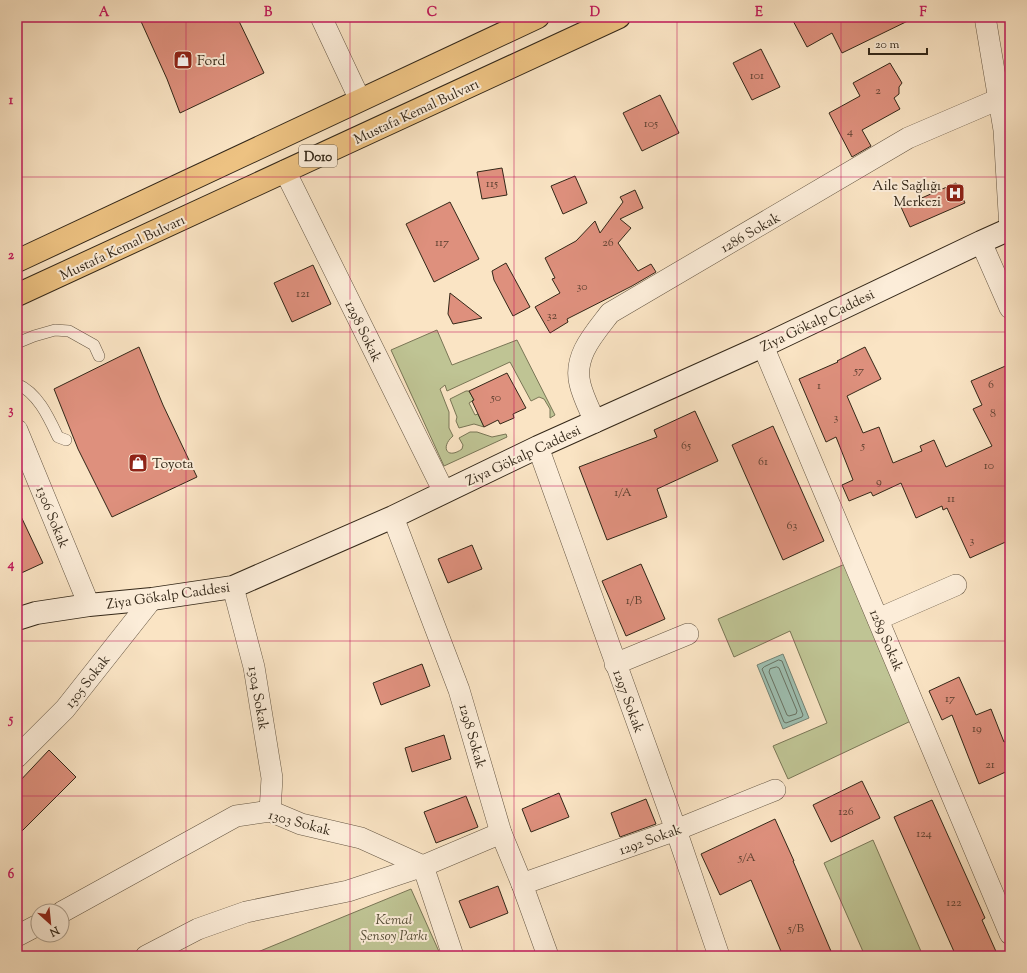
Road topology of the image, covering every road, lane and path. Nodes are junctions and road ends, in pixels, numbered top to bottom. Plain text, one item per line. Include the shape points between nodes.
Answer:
1 (321, 17) edge
2 (619, 17) edge
3 (985, 17) edge
4 (525, 20) edge
5 (999, 99) junction
6 (360, 100) junction
7 (285, 171) junction
8 (1010, 229) edge
9 (980, 242) junction
10 (17, 260) edge
11 (17, 295) edge
12 (1010, 308) edge
13 (17, 343) edge
14 (763, 346) junction
15 (99, 356) dead end
16 (17, 384) edge
17 (595, 422) junction
18 (17, 430) edge
19 (66, 440) dead end
20 (538, 447) junction
21 (444, 492) junction
22 (393, 517) junction
23 (956, 585) dead end
24 (233, 587) junction
25 (152, 599) junction
26 (89, 605) junction
27 (17, 619) edge
28 (878, 619) junction
29 (688, 634) dead end
30 (615, 664) junction
31 (17, 757) edge
32 (775, 790) dead end
33 (270, 811) junction
34 (676, 830) junction
35 (501, 833) junction
36 (423, 866) junction
37 (522, 884) junction
38 (70, 908) edge
39 (1007, 920) edge
40 (30, 929) edge
41 (17, 936) edge
42 (146, 956) edge
43 (453, 956) edge
44 (548, 956) edge
45 (719, 956) edge

1 - 6 street
2 - 7 highway, Mustafa Kemal Bulvarı / D010
3 - 5 street
4 - 6 highway, D010
5 - 8 street via 1004,130
5 - 17 street, 1286 Sokak via 908,138 610,313 587,342 579,365 580,384
6 - 10 highway, D010
7 - 11 highway, Mustafa Kemal Bulvarı / D010
7 - 21 street, 1298 Sokak
8 - 9 street, Ziya Gökalp Caddesi
9 - 12 street
9 - 14 street, Ziya Gökalp Caddesi
13 - 15 lane via 55,330 70,331 94,345
14 - 17 street, Ziya Gökalp Caddesi
14 - 28 street, 1289 Sokak
16 - 19 lane via 31,393 58,437
17 - 20 street, Ziya Gökalp Caddesi
18 - 26 street, 1306 Sokak
20 - 21 street, Ziya Gökalp Caddesi
20 - 30 street, 1297 Sokak
21 - 22 street, Ziya Gökalp Caddesi
22 - 24 street, Ziya Gökalp Caddesi
22 - 35 street, 1298 Sokak via 459,690
23 - 28 street
24 - 25 street, Ziya Gökalp Caddesi
24 - 33 street, 1304 Sokak via 254,667 272,778
25 - 26 street, Ziya Gökalp Caddesi
25 - 31 street, 1305 Sokak via 65,709
26 - 27 street, Ziya Gökalp Caddesi via 36,613
28 - 39 street, 1289 Sokak
29 - 30 street
30 - 34 street, 1297 Sokak
32 - 34 street, 1292 Sokak
33 - 36 street, 1303 Sokak via 301,824 361,838
33 - 38 street, 1303 Sokak via 236,816
34 - 37 street, 1292 Sokak
34 - 45 street, 1297 Sokak
35 - 36 street
35 - 37 street, 1298 Sokak
36 - 42 street via 348,891 246,912 198,929
36 - 43 street
37 - 44 street, 1298 Sokak
40 - 41 street

